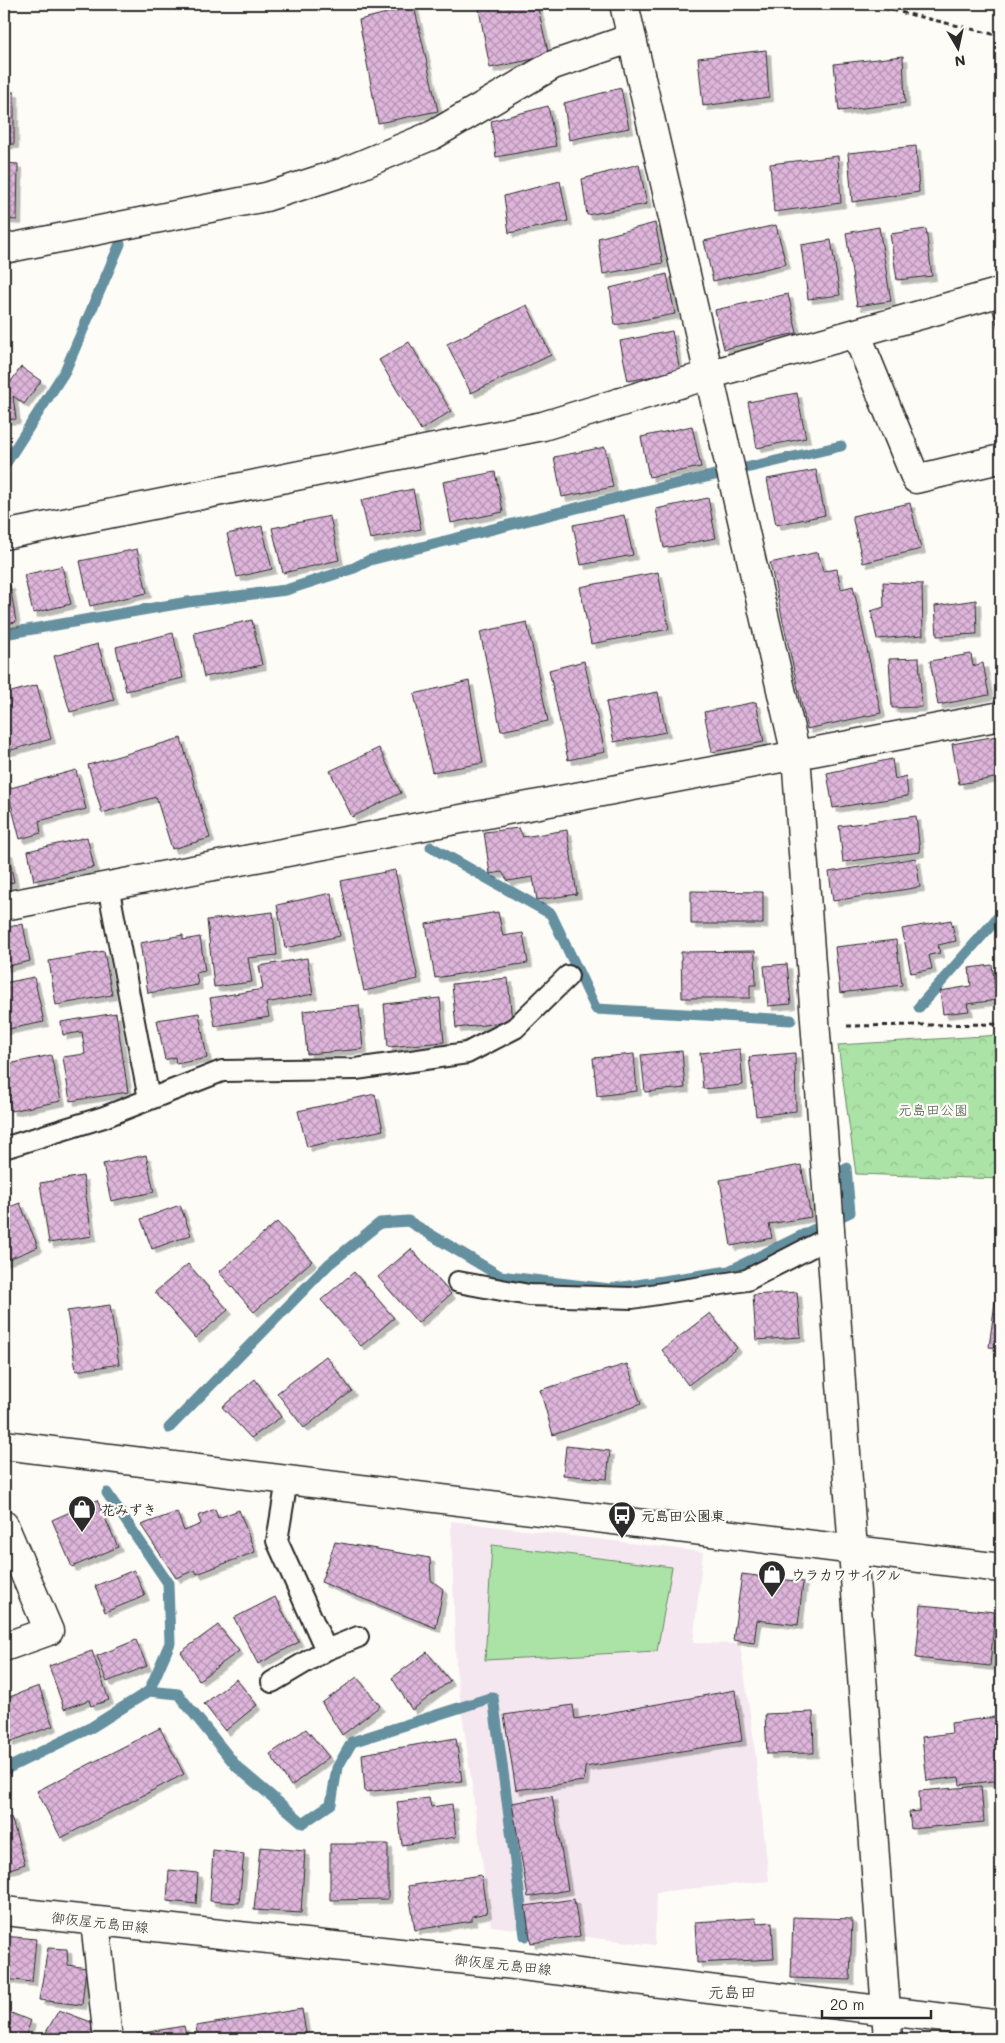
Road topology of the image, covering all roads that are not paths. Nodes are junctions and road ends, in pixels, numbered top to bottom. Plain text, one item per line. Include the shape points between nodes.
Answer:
1 (624, 4) edge
2 (632, 38) junction
3 (4, 249) edge
4 (1001, 292) edge
5 (856, 333) junction
6 (708, 375) junction
7 (1000, 459) dead end
8 (4, 534) edge
9 (1001, 716) edge
10 (796, 755) junction
11 (108, 886) junction
12 (4, 906) edge
13 (568, 976) dead end
14 (149, 1099) junction
15 (4, 1148) edge
16 (832, 1236) junction
17 (458, 1282) dead end
18 (4, 1445) edge
19 (287, 1480) junction
20 (4, 1525) edge
21 (853, 1550) junction
22 (1001, 1568) edge
23 (358, 1637) dead end
24 (4, 1646) edge
25 (326, 1650) junction
26 (272, 1682) dead end
27 (4, 1911) edge
28 (95, 1922) junction
29 (886, 2011) junction
30 (1001, 2025) edge
31 (108, 2039) edge
32 (888, 2039) edge

1 - 2 street
2 - 3 street via 553,65 434,135 344,172 266,197
2 - 6 street
4 - 5 street
5 - 6 street
5 - 7 street via 916,479
6 - 8 street via 543,426
6 - 10 street
9 - 10 street
10 - 11 street
10 - 16 street
11 - 12 street
11 - 14 lane
13 - 14 lane via 514,1028 467,1053 356,1069 222,1071
14 - 15 lane via 104,1117
16 - 17 lane via 747,1280 632,1298 529,1296
16 - 21 street
18 - 19 street
19 - 21 street
19 - 25 lane via 277,1541
20 - 24 street via 49,1631
21 - 22 street
21 - 29 street
23 - 25 lane
25 - 26 lane
27 - 28 street, 御仮屋元島田線
28 - 29 street, 御仮屋元島田線 via 514,1964
28 - 31 street
29 - 30 street, 御仮屋元島田線
29 - 32 street

